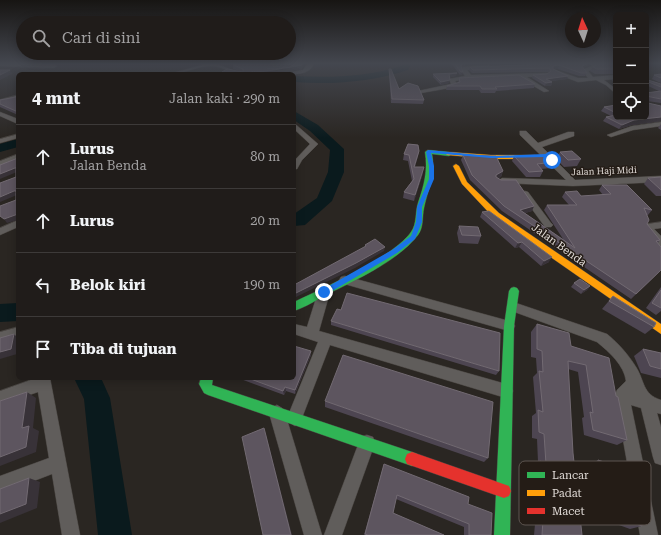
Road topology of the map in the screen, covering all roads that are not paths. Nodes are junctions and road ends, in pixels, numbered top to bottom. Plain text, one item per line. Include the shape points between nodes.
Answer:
1 (438, 88) edge
2 (541, 88) edge
3 (421, 91) edge
4 (546, 91) dead end
5 (16, 98) edge
6 (0, 102) edge
7 (0, 114) edge
8 (16, 121) edge
9 (661, 124) edge
10 (296, 127) edge
11 (523, 133) dead end
12 (571, 134) dead end
13 (611, 135) dead end
14 (16, 137) edge
15 (0, 141) edge
16 (537, 146) junction
17 (546, 156) junction
18 (16, 157) edge
19 (0, 164) edge
20 (296, 164) edge
21 (456, 166) dead end
22 (661, 179) edge
23 (499, 181) edge
24 (516, 181) junction
25 (573, 183) junction
26 (16, 224) edge
27 (548, 225) dead end
28 (661, 225) edge
29 (0, 232) edge
30 (661, 243) edge
31 (345, 280) junction
32 (514, 291) dead end
33 (324, 292) junction
34 (296, 306) edge
35 (513, 307) junction
36 (509, 326) junction
37 (296, 329) edge
38 (661, 330) edge
39 (16, 333) edge
40 (312, 333) junction
41 (0, 338) edge
42 (326, 339) junction
43 (206, 380) edge
44 (43, 381) edge
45 (634, 383) junction
46 (506, 392) junction
47 (622, 395) junction
48 (0, 398) edge
49 (654, 405) edge
50 (277, 414) junction
51 (295, 418) junction
52 (367, 443) junction
53 (661, 457) edge
54 (635, 461) edge
55 (59, 463) junction
56 (0, 485) edge
57 (504, 491) junction
58 (648, 525) edge
59 (71, 535) edge
60 (313, 535) edge
61 (333, 535) edge
62 (502, 535) edge
63 (650, 535) edge

1 - 3 street
2 - 4 street
5 - 6 street
7 - 8 street
9 - 13 street via 632,128
10 - 20 street via 314,144
11 - 16 street
12 - 16 street
14 - 15 street
16 - 17 street
17 - 25 street
17 - 31 street via 491,157 428,152 432,179 420,207 419,222 413,238
18 - 19 street
21 - 38 street, Jalan Benda via 464,183 496,215
22 - 25 street, Jalan Haji Midi
23 - 24 street, Jalan Haji Midi
24 - 25 street, Jalan Haji Midi
24 - 27 street
26 - 29 street
28 - 30 street via 650,226 649,229
31 - 33 street
31 - 36 street
32 - 35 street
33 - 34 street
33 - 40 street
35 - 36 street
35 - 45 street via 602,338 625,362
36 - 46 street
37 - 40 street
39 - 41 street
40 - 42 street
42 - 46 street
42 - 51 street
43 - 50 street via 208,390
44 - 48 street
44 - 55 street
45 - 47 street
45 - 49 street
46 - 57 street
47 - 49 street
47 - 54 street
49 - 53 street
50 - 51 street
50 - 60 street
51 - 52 street
52 - 57 street
52 - 61 street
55 - 56 street
55 - 59 street
57 - 62 street
58 - 63 street

